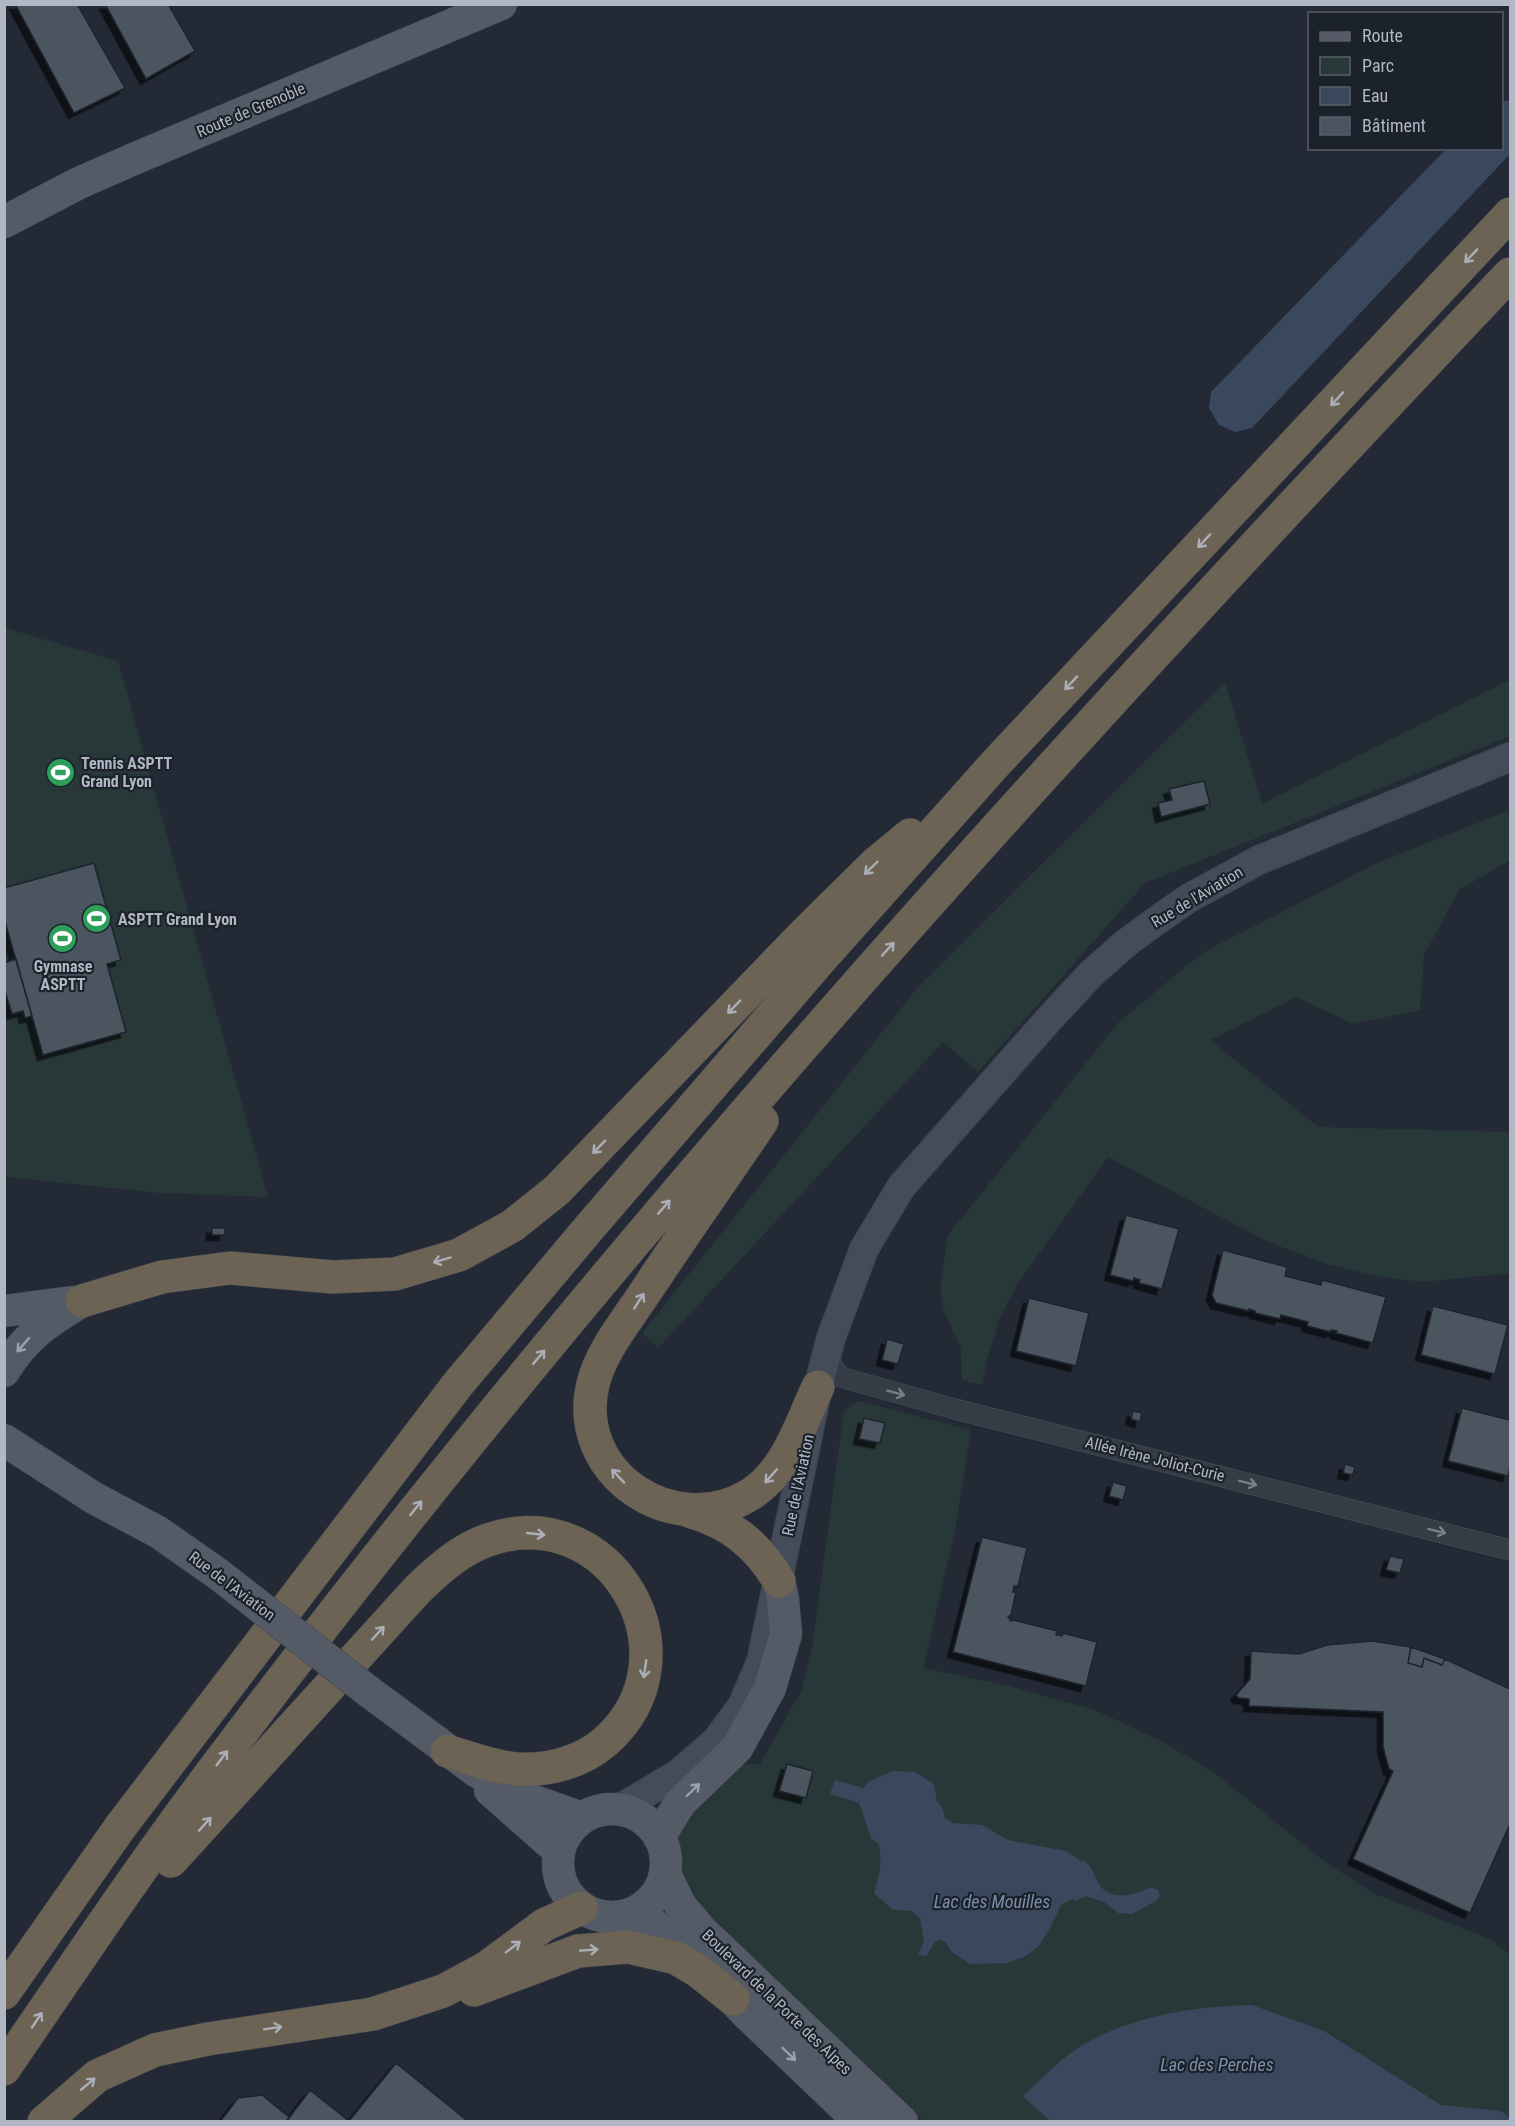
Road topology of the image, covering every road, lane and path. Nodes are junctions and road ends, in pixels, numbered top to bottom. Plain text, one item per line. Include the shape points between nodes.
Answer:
1 (501, 4) edge
2 (1510, 214) edge
3 (4, 222) edge
4 (1510, 274) edge
5 (1510, 757) edge
6 (996, 763) junction
7 (857, 984) junction
8 (951, 1134) junction
9 (82, 1301) junction
10 (4, 1311) edge
11 (4, 1371) edge
12 (829, 1382) junction
13 (4, 1440) edge
14 (689, 1511) junction
15 (1510, 1550) edge
16 (778, 1581) junction
17 (786, 1634) junction
18 (447, 1751) junction
19 (620, 1809) junction
20 (582, 1818) junction
21 (659, 1837) junction
22 (559, 1851) junction
23 (665, 1874) junction
24 (581, 1908) junction
25 (628, 1915) junction
26 (67, 1976) junction
27 (4, 1993) edge
28 (733, 1999) junction
29 (373, 2014) junction
30 (4, 2069) edge
31 (44, 2121) edge
32 (860, 2121) edge
33 (902, 2121) edge

1 - 3 main road, Route de Grenoble via 79,183
2 -> 6 highway
7 -> 4 highway via 1022,799
5 - 8 street, Rue de l'Aviation via 1279,851 1189,898 1126,943 1091,974
6 -> 9 highway via 876,863 557,1190 512,1226 459,1254 395,1274 333,1277 230,1268 162,1277
6 - 27 highway via 821,959 458,1384 122,1826
14 -> 7 highway via 640,1495 609,1466 593,1427 593,1384 604,1355 647,1289
26 -> 7 highway via 219,1762 379,1553 618,1260
8 - 12 street, Rue de l'Aviation via 902,1213 875,1266
8 - 12 street, Rue de l'Aviation via 902,1187 864,1249 831,1338
9 - 10 main road
9 -> 11 main road via 38,1329
12 -> 14 highway via 785,1456 762,1485 727,1505
12 -> 15 street, Allée Irène Joliot-Curie via 955,1409
12 - 16 street, Rue de l'Aviation
12 - 17 street, Rue de l'Aviation
13 - 18 main road, Rue de l'Aviation, bridge via 94,1498 172,1541
14 - 16 highway via 714,1520 748,1541
16 - 17 main road
16 - 19 street, Rue de l'Aviation via 761,1662 742,1706 717,1740 678,1774
21 -> 17 main road, Rue de l'Aviation via 680,1803 737,1748 770,1688
18 - 20 main road, Rue de l'Aviation via 523,1797
18 - 22 main road, Rue de l'Aviation
26 -> 18 highway via 418,1589 447,1562 488,1540 523,1533 576,1543 598,1556 633,1597 646,1637 646,1668 624,1722 600,1746 554,1767 517,1769
19 - 20 main road via 606,1809
19 - 21 main road via 649,1824
20 - 22 main road via 564,1838
21 - 23 main road via 664,1849
22 - 24 main road via 562,1883
23 - 25 main road via 652,1900
23 - 33 main road, Boulevard de la Porte des Alpes via 680,1905 701,1930
24 - 25 main road via 612,1918
29 -> 24 highway via 443,1991 486,1968 544,1924
25 - 28 main road, Boulevard de la Porte des Alpes via 654,1925 684,1948
30 -> 26 highway
29 -> 28 highway via 437,2004 578,1951 628,1947 676,1958
28 -> 32 main road, Boulevard de la Porte des Alpes
31 -> 29 highway via 97,2076 155,2050

